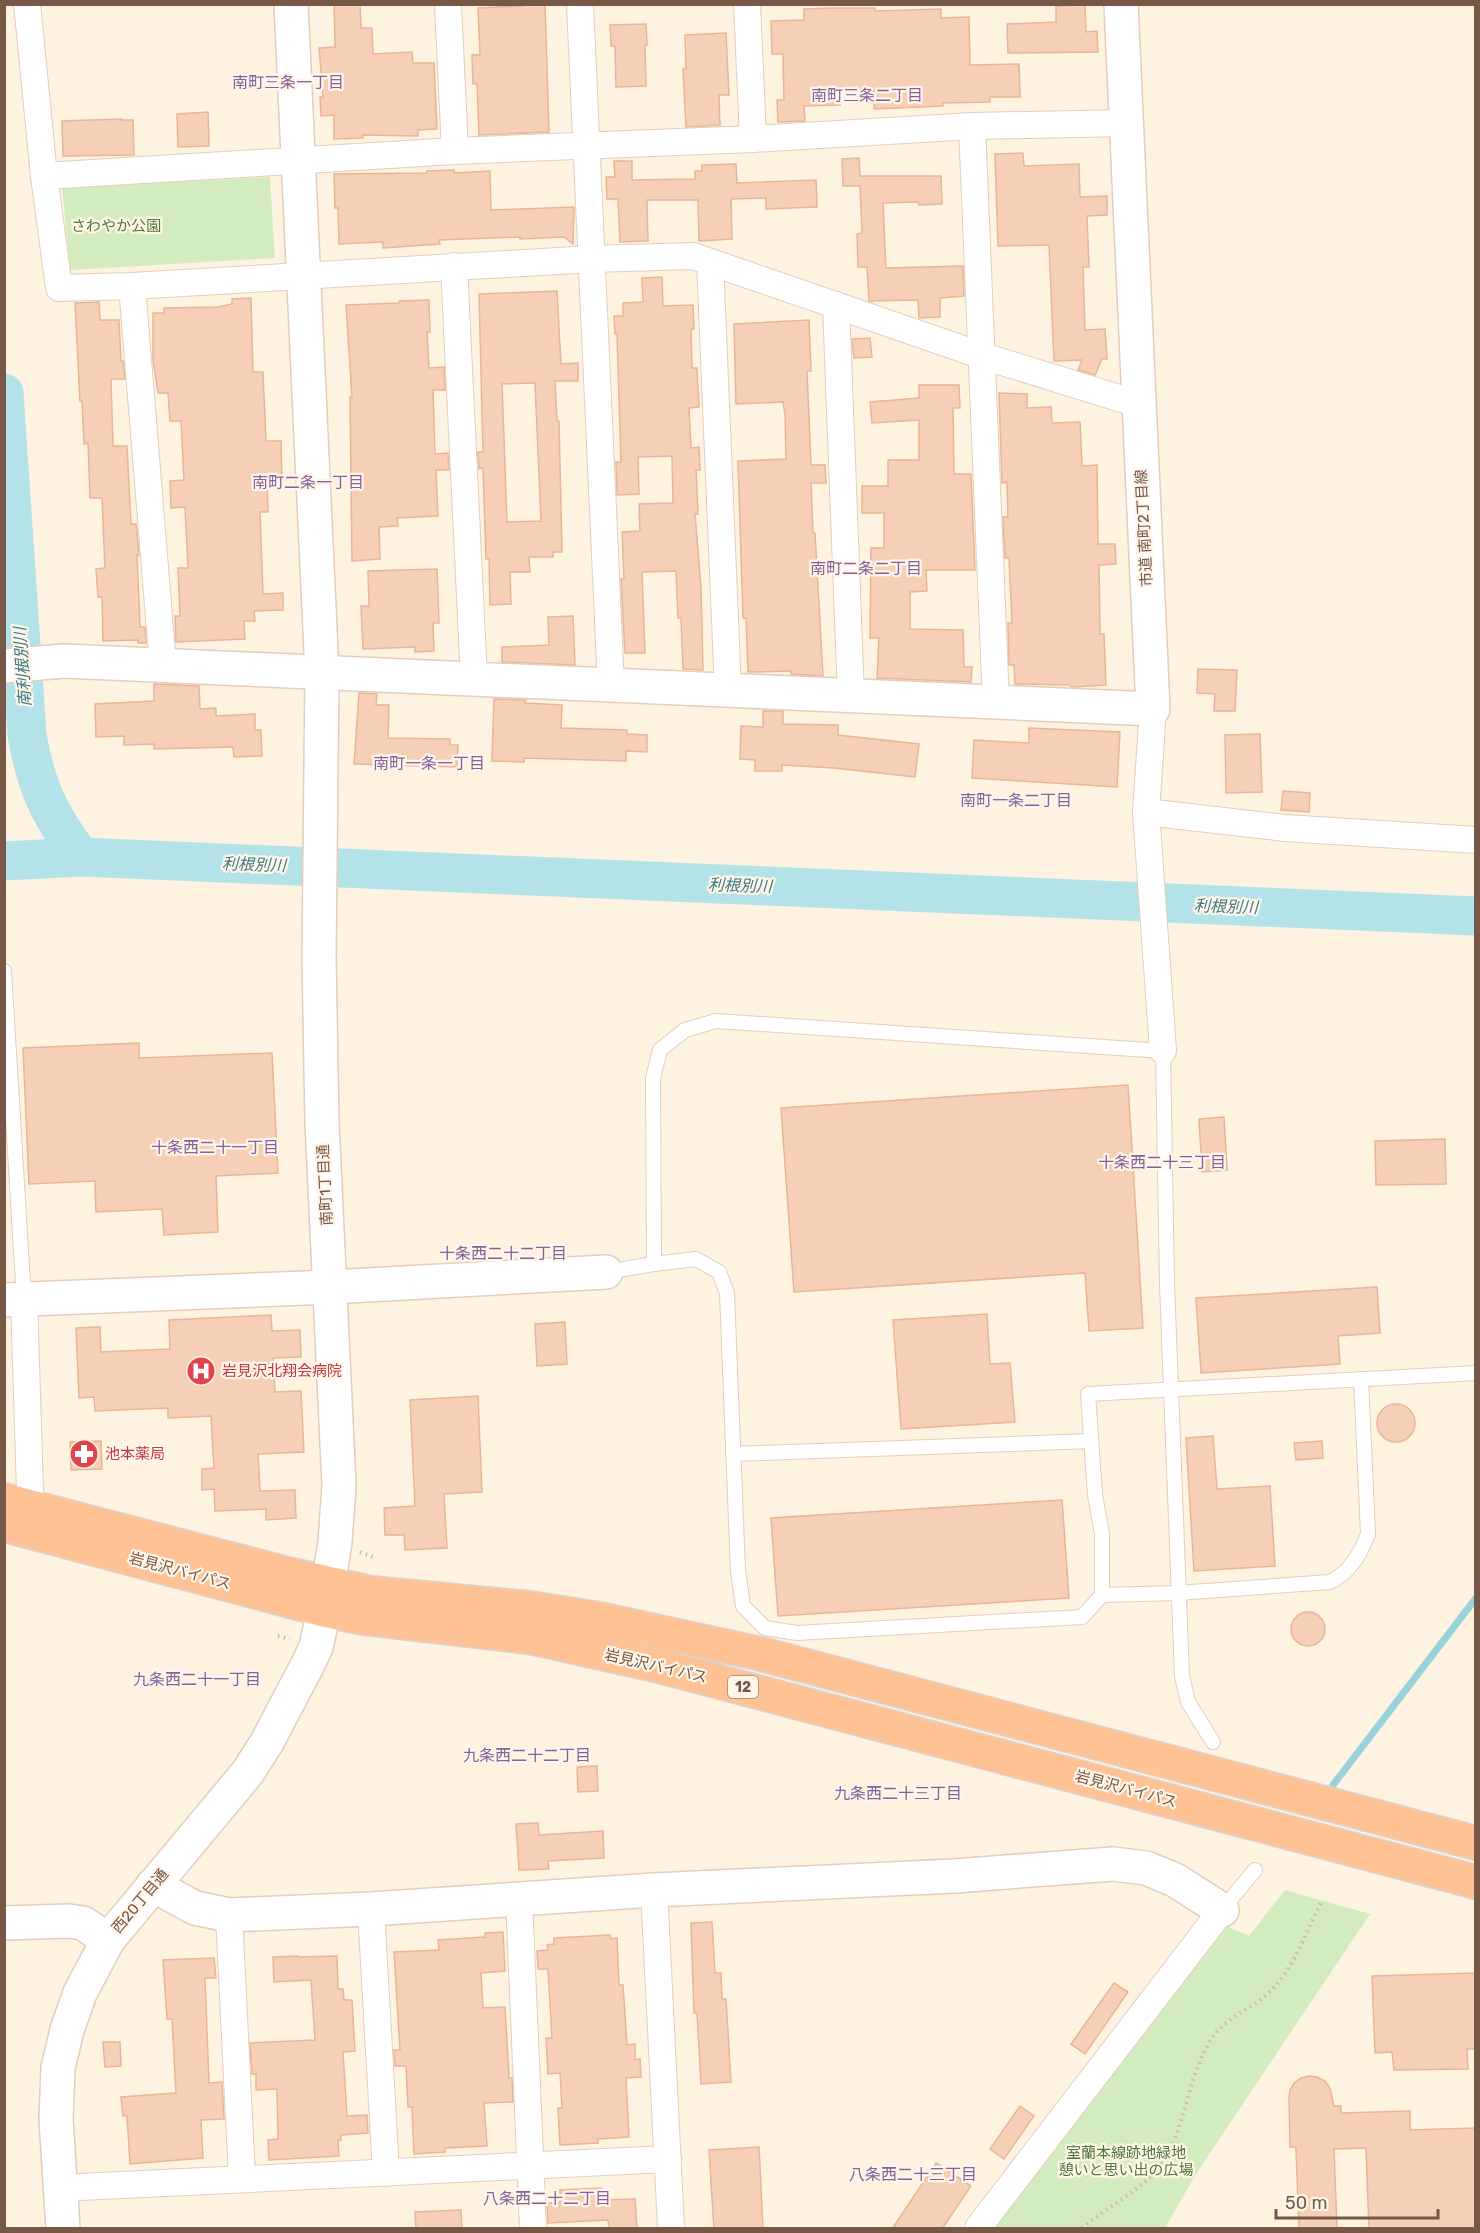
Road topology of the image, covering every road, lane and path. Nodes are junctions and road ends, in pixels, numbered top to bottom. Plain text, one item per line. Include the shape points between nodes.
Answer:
1 (27, 4) edge
2 (291, 4) edge
3 (448, 4) edge
4 (580, 4) edge
5 (747, 4) edge
6 (1121, 4) edge
7 (1126, 123) junction
8 (972, 126) junction
9 (753, 139) junction
10 (586, 145) junction
11 (455, 151) junction
12 (298, 159) junction
13 (44, 176) junction
14 (592, 259) junction
15 (710, 262) junction
16 (454, 266) junction
17 (304, 274) junction
18 (132, 286) junction
19 (836, 305) junction
20 (983, 356) junction
21 (1138, 404) junction
22 (4, 666) edge
23 (164, 666) junction
24 (322, 673) junction
25 (474, 679) junction
26 (611, 686) junction
27 (728, 691) junction
28 (851, 697) junction
29 (996, 703) junction
30 (1153, 709) junction
31 (1146, 819) junction
32 (1476, 840) edge
33 (4, 971) edge
34 (1163, 1051) junction
35 (654, 1264) junction
36 (606, 1272) joint
37 (330, 1287) junction
38 (14, 1300) edge
39 (1476, 1373) edge
40 (1361, 1379) junction
41 (1170, 1388) junction
42 (1091, 1441) junction
43 (733, 1454) junction
44 (18, 1516) edge
45 (1179, 1593) junction
46 (1102, 1595) junction
47 (326, 1596) junction
48 (1213, 1742) dead end
49 (1476, 1843) edge
50 (1255, 1870) dead end
51 (1476, 1882) edge
52 (153, 1885) junction
53 (654, 1890) junction
54 (519, 1898) junction
55 (1321, 1903) dead end
56 (371, 1909) junction
57 (1222, 1910) junction
58 (229, 1915) junction
59 (4, 1923) edge
60 (108, 1940) junction
61 (668, 2159) junction
62 (530, 2165) junction
63 (386, 2173) junction
64 (242, 2179) junction
65 (59, 2188) junction
66 (63, 2229) edge
67 (533, 2229) edge
68 (671, 2229) edge
69 (978, 2229) edge
70 (1082, 2229) edge

1 - 13 street
2 - 12 street, 南町1丁目通
3 - 11 street
4 - 10 street
5 - 9 street
6 - 7 street, 市道 南町2丁目線
7 - 8 street
7 - 21 street, 市道 南町2丁目線
8 - 9 street
8 - 20 street
9 - 10 street
10 - 11 street
10 - 14 street
11 - 12 street
12 - 13 street
12 - 17 street, 南町1丁目通
13 - 18 street via 59,288
14 - 15 street via 693,256
14 - 16 street
14 - 26 street
15 - 19 street
15 - 27 street
16 - 17 street
16 - 25 street
17 - 18 street
17 - 24 street, 南町1丁目通
18 - 23 street
19 - 20 street
19 - 28 street
20 - 21 street
20 - 29 street
21 - 30 street, 市道 南町2丁目線
22 - 23 street via 64,661
23 - 24 street
24 - 25 street
24 - 37 street, 南町1丁目通 via 321,1122
25 - 26 street
26 - 27 street
27 - 28 street
28 - 29 street
29 - 30 street
30 - 31 street, 市道 南町2丁目線
31 - 32 street
31 - 34 street, 市道 南町2丁目線
33 - 38 lane
34 - 35 lane via 716,1022 685,1030 660,1050 653,1078
34 - 41 lane
35 - 36 lane
35 - 43 lane via 696,1259 719,1272 728,1293
36 - 37 street
37 - 38 street
37 - 47 street, 南町1丁目通 via 339,1486
38 - 44 street
39 - 40 lane
40 - 41 lane
40 - 45 lane via 1368,1534 1363,1548 1342,1576 1330,1582
41 - 42 lane via 1088,1394
41 - 45 lane
42 - 43 lane
42 - 46 lane via 1102,1534
43 - 46 lane via 743,1606 765,1628 797,1633 1082,1617
44 - 47 highway, 岩見沢バイパス / 12
45 - 46 lane
45 - 48 lane via 1182,1676 1188,1702
47 - 49 highway, 岩見沢バイパス / 12 via 372,1593 530,1608 678,1634
47 - 51 highway, 岩見沢バイパス / 12 via 364,1618 529,1637 663,1667
47 - 52 street, 西20丁目通 via 316,1647 267,1742 232,1793
50 - 57 lane
52 - 58 street via 195,1908
52 - 60 street, 西20丁目通
53 - 54 street
53 - 57 street via 1113,1864 1146,1868 1175,1880
53 - 61 street
54 - 56 street
54 - 62 street
55 - 70 path via 1289,1970 1265,1996 1228,2020 1212,2038 1169,2151 1153,2173 1134,2192
56 - 58 street
56 - 63 street
57 - 69 street
58 - 64 street
59 - 60 street via 83,1923
60 - 65 street, 西20丁目通 via 80,1993 58,2068
61 - 62 street
61 - 68 street
62 - 63 street
62 - 67 street
63 - 64 street
64 - 65 street
65 - 66 street, 西20丁目通

